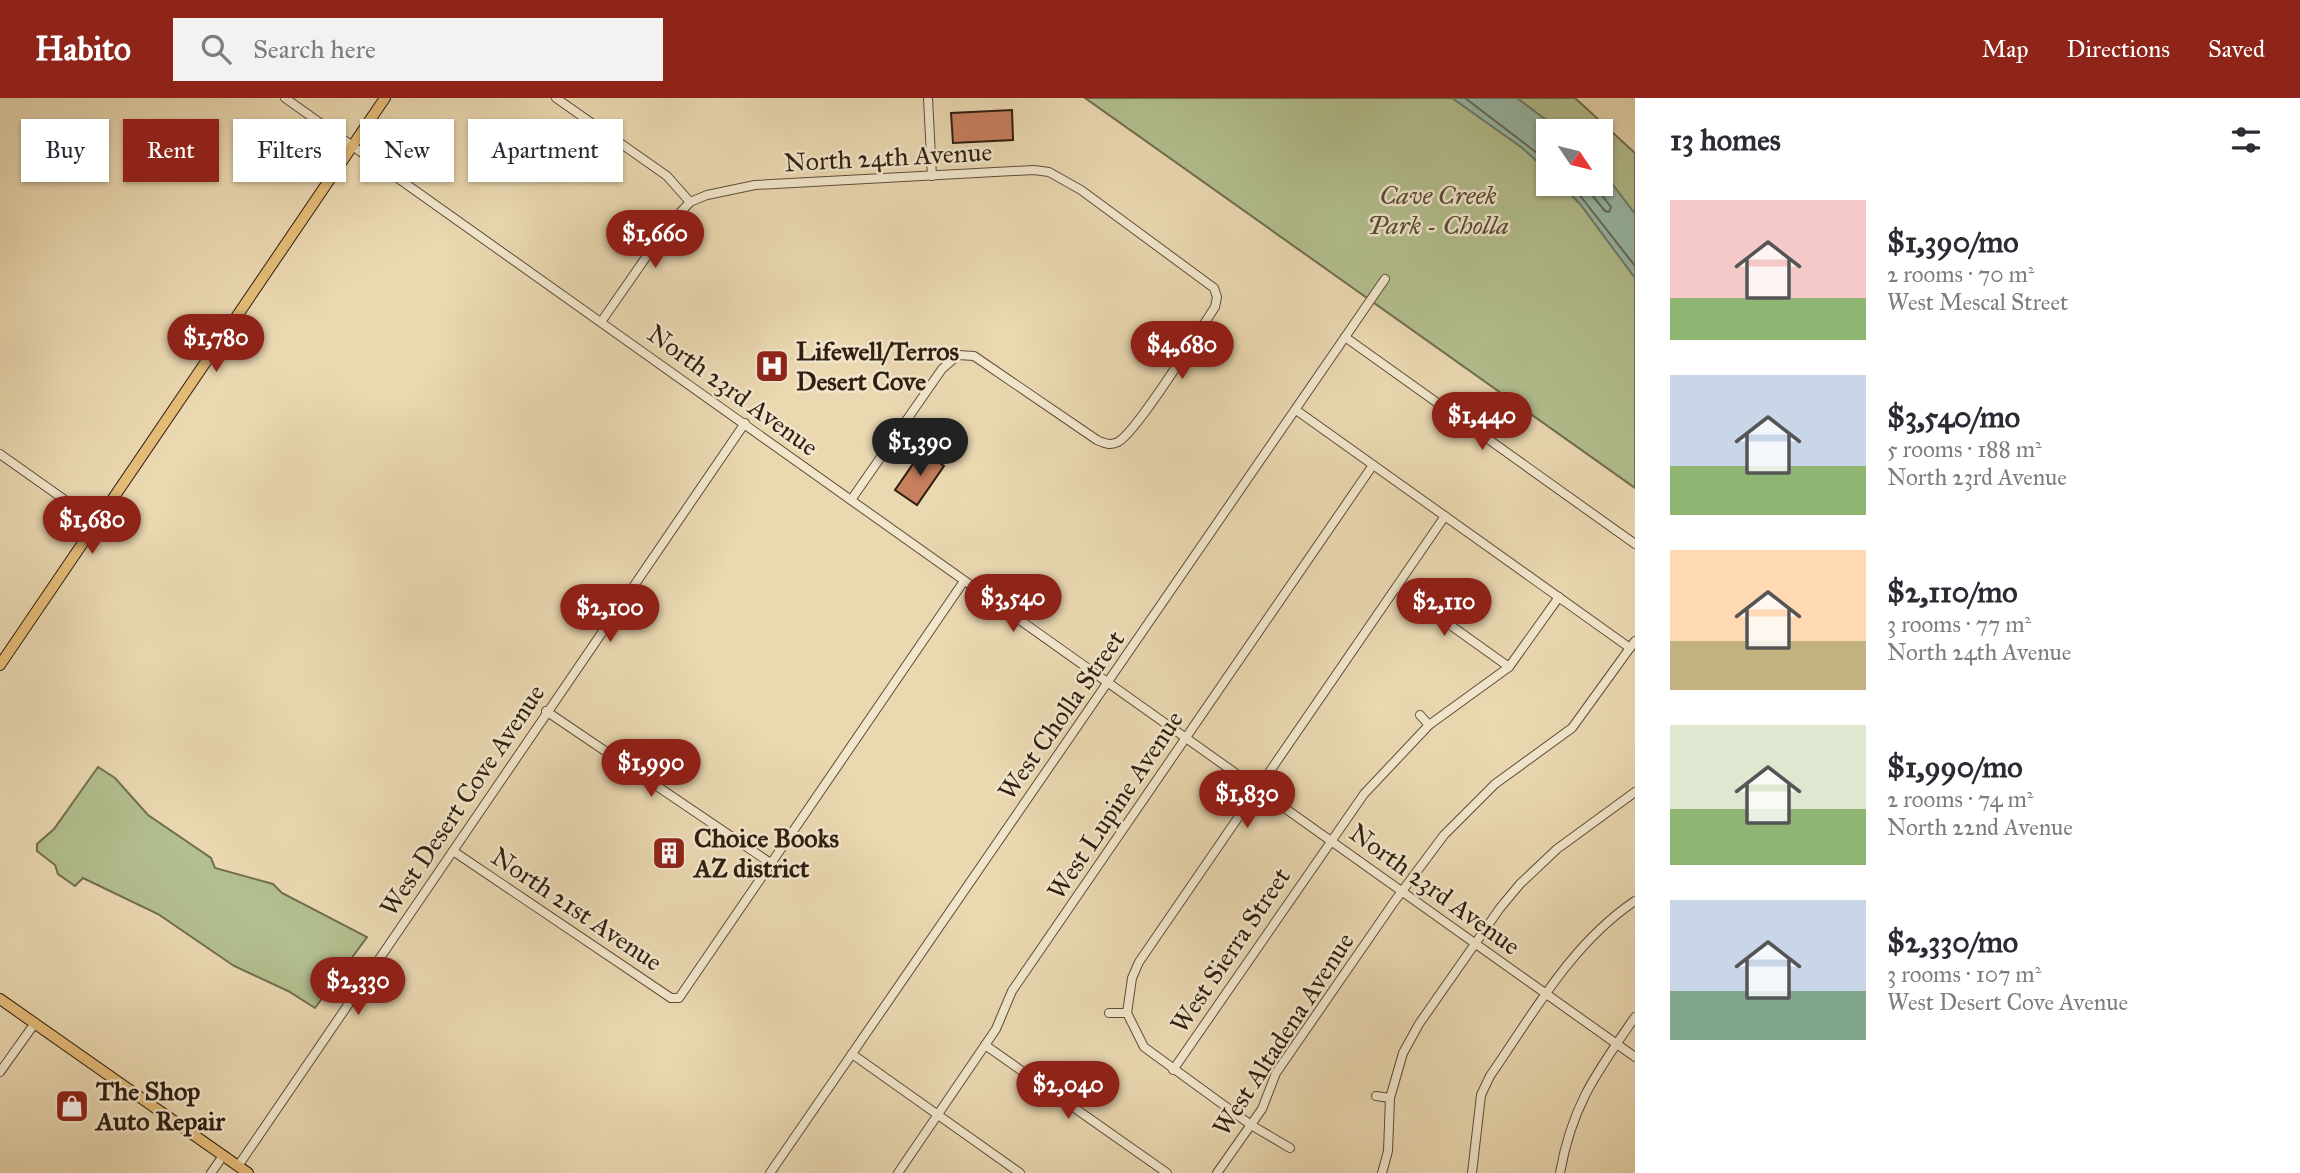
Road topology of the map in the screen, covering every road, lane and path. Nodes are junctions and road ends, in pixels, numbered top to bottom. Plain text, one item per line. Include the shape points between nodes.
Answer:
1 (285, 98) edge
2 (385, 98) edge
3 (556, 98) edge
4 (928, 98) edge
5 (352, 145) junction
6 (932, 176) junction
7 (690, 202) junction
8 (1385, 279) dead end
9 (601, 322) junction
10 (1345, 337) junction
11 (1296, 410) junction
12 (745, 423) junction
13 (0, 454) edge
14 (1373, 465) junction
15 (851, 500) junction
16 (1445, 516) junction
17 (96, 522) junction
18 (1635, 544) edge
19 (964, 581) junction
20 (1397, 587) junction
21 (1559, 597) junction
22 (1633, 645) edge
23 (0, 665) edge
24 (1509, 667) junction
25 (1109, 683) junction
26 (546, 711) junction
27 (1420, 715) dead end
28 (1429, 725) junction
29 (1186, 738) junction
30 (1257, 789) junction
31 (1635, 792) edge
32 (1331, 840) junction
33 (453, 851) junction
34 (772, 864) junction
35 (1402, 891) junction
36 (1635, 901) edge
37 (1475, 944) junction
38 (1546, 994) junction
39 (0, 999) edge
40 (1109, 1013) dead end
41 (1127, 1013) junction
42 (1635, 1017) edge
43 (35, 1023) junction
44 (1617, 1044) junction
45 (985, 1045) junction
46 (852, 1054) junction
47 (1635, 1057) edge
48 (1173, 1070) junction
49 (0, 1072) edge
50 (1376, 1096) dead end
51 (1390, 1098) junction
52 (937, 1114) junction
53 (1251, 1125) junction
54 (1290, 1149) dead end
55 (223, 1156) junction
56 (238, 1166) junction
57 (1007, 1169) edge
58 (211, 1173) edge
59 (248, 1173) edge
60 (770, 1173) edge
61 (898, 1173) edge
62 (1020, 1173) edge
63 (1167, 1173) edge
64 (1217, 1173) edge
65 (1382, 1173) edge
66 (1472, 1173) edge
67 (1560, 1173) edge

1 - 5 street, North 23rd Avenue
2 - 5 main road
3 - 7 street via 667,176
4 - 6 street
5 - 9 street, North 23rd Avenue
5 - 17 main road
6 - 7 street, North 24th Avenue via 755,186 728,189
6 - 15 street, North 24th Avenue via 1049,172 1207,280 1217,297 1215,307 1136,424 1116,443 1097,440 974,356 958,355 942,369
7 - 9 street via 667,226
8 - 10 street, West Cholla Street
9 - 12 street, North 23rd Avenue
10 - 11 street, West Cholla Street
10 - 18 street
11 - 14 street
11 - 25 street, West Cholla Street
12 - 15 street, North 23rd Avenue
12 - 26 street, West Desert Cove Avenue
13 - 17 street
14 - 16 street
14 - 29 street, West Lupine Avenue
15 - 19 street, North 23rd Avenue
16 - 20 street
16 - 21 street
17 - 23 main road
19 - 25 street, North 23rd Avenue
19 - 34 street
20 - 24 street
20 - 30 street
21 - 22 street
21 - 24 street, West Sierra Street
22 - 35 street, West Altadena Avenue via 1584,716 1462,815
24 - 28 street, West Sierra Street
25 - 29 street, North 23rd Avenue
25 - 46 street, West Cholla Street
26 - 33 street, West Desert Cove Avenue
26 - 34 street
27 - 28 street
28 - 32 street, West Sierra Street via 1382,773
29 - 30 street, North 23rd Avenue
29 - 45 street, West Lupine Avenue via 1012,991
30 - 32 street, North 23rd Avenue
30 - 41 street via 1139,962
31 - 37 street via 1539,865
32 - 35 street, North 23rd Avenue
32 - 48 street, West Sierra Street
33 - 34 street, North 21st Avenue via 671,998 679,998
33 - 56 street, West Desert Cove Avenue
35 - 37 street, North 23rd Avenue
35 - 53 street, West Altadena Avenue via 1276,1073
36 - 38 street via 1586,942
37 - 38 street, North 23rd Avenue
37 - 51 street via 1409,1041
38 - 44 street, North 23rd Avenue
38 - 66 street via 1484,1086
39 - 43 main road
40 - 41 street
41 - 48 street via 1144,1047
42 - 44 street
43 - 49 street
43 - 55 main road
44 - 47 street, North 23rd Avenue
44 - 67 street via 1576,1111
45 - 52 street, West Lupine Avenue
45 - 63 street
46 - 52 street
46 - 60 street, West Cholla Street
48 - 53 street
50 - 51 street
51 - 65 street via 1388,1151
52 - 57 street
52 - 61 street, West Lupine Avenue
53 - 54 street
53 - 64 street, West Altadena Avenue
55 - 56 main road
55 - 58 street
56 - 59 main road
57 - 62 street

